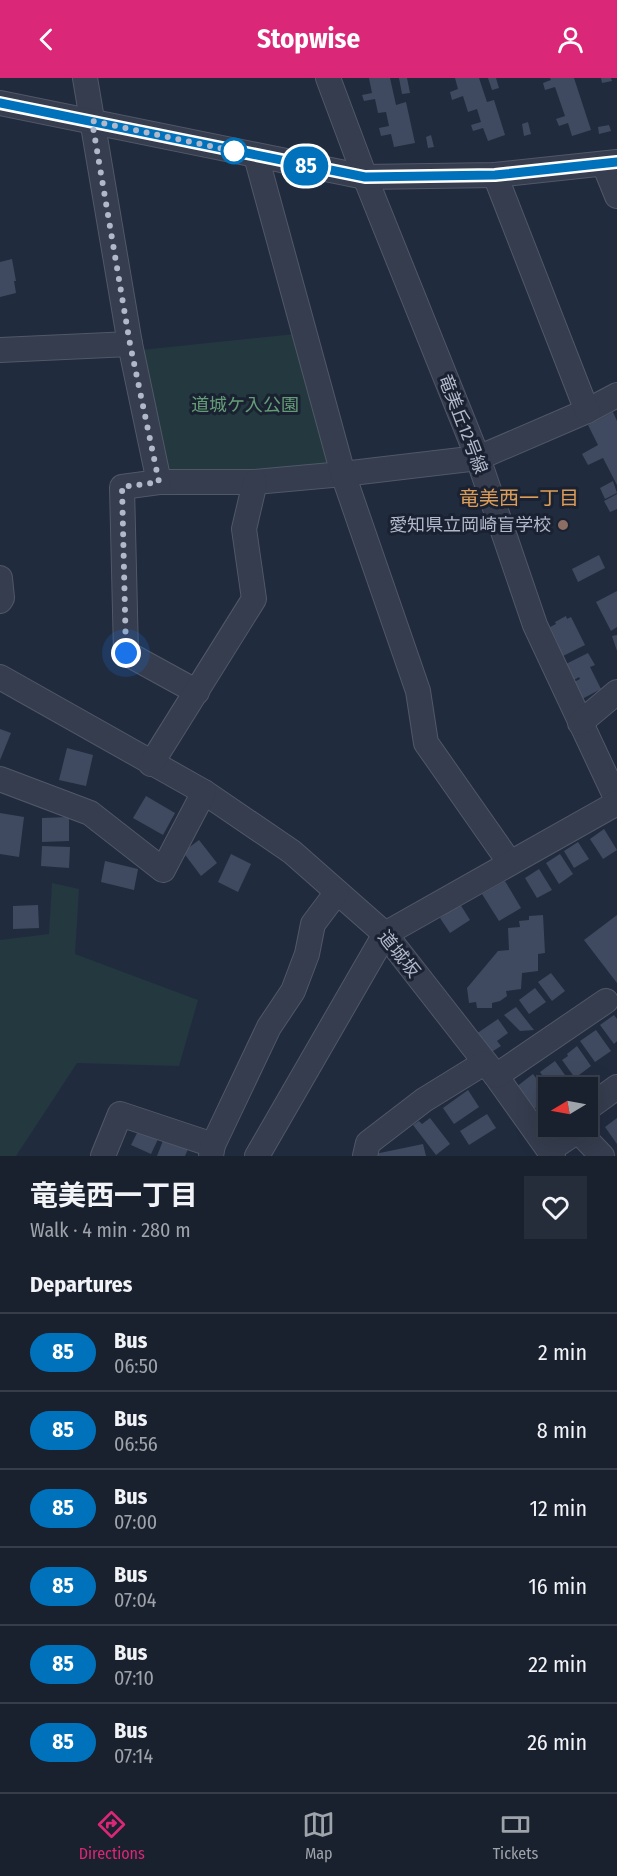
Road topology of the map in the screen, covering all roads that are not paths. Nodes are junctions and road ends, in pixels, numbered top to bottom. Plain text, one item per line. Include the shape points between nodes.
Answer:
1 (85, 78) edge
2 (328, 78) edge
3 (0, 103) edge
4 (92, 121) junction
5 (256, 156) junction
6 (611, 163) edge
7 (495, 175) junction
8 (365, 177) junction
9 (617, 196) edge
10 (130, 344) junction
11 (0, 350) edge
12 (617, 395) edge
13 (587, 411) junction
14 (478, 458) junction
15 (343, 474) junction
16 (159, 482) junction
17 (255, 482) junction
18 (0, 578) edge
19 (0, 601) edge
20 (0, 677) edge
21 (197, 692) junction
22 (617, 692) edge
23 (580, 723) junction
24 (151, 764) junction
25 (0, 779) edge
26 (204, 792) junction
27 (617, 801) edge
28 (510, 863) junction
29 (337, 892) junction
30 (385, 934) junction
31 (606, 1001) dead end
32 (490, 1069) junction
33 (617, 1087) edge
34 (598, 1101) edge
35 (566, 1143) edge
36 (212, 1151) edge
37 (103, 1156) edge
38 (257, 1156) edge
39 (365, 1156) edge
40 (602, 1156) edge

1 - 4 street
2 - 8 street, 竜美丘12号線
3 - 4 street
4 - 5 street
4 - 10 street
5 - 8 street
5 - 15 street
6 - 7 street
6 - 9 street
7 - 8 street
7 - 13 street
8 - 14 street, 竜美丘12号線
10 - 11 street
10 - 16 street
12 - 13 street
13 - 14 street
14 - 15 street
14 - 23 street, 竜美丘12号線 via 535,625
15 - 17 street
15 - 28 street via 418,691 426,743
16 - 17 street
16 - 21 street via 122,487 126,653
17 - 21 street via 244,529 254,599
18 - 19 street
20 - 24 street
21 - 24 street
22 - 23 street
23 - 27 street, 竜美丘12号線
24 - 26 street, 道城坂
25 - 26 street via 90,813 163,870
26 - 29 street, 道城坂 via 292,852
27 - 28 street
28 - 30 street
29 - 30 street, 道城坂
29 - 36 street via 313,924 293,991 269,1027
30 - 32 street, 道城坂
30 - 38 street
31 - 32 street
32 - 35 street, 道城坂
32 - 39 street via 424,1100 369,1143
33 - 34 street
35 - 40 street, 道城坂
36 - 37 street via 120,1114

